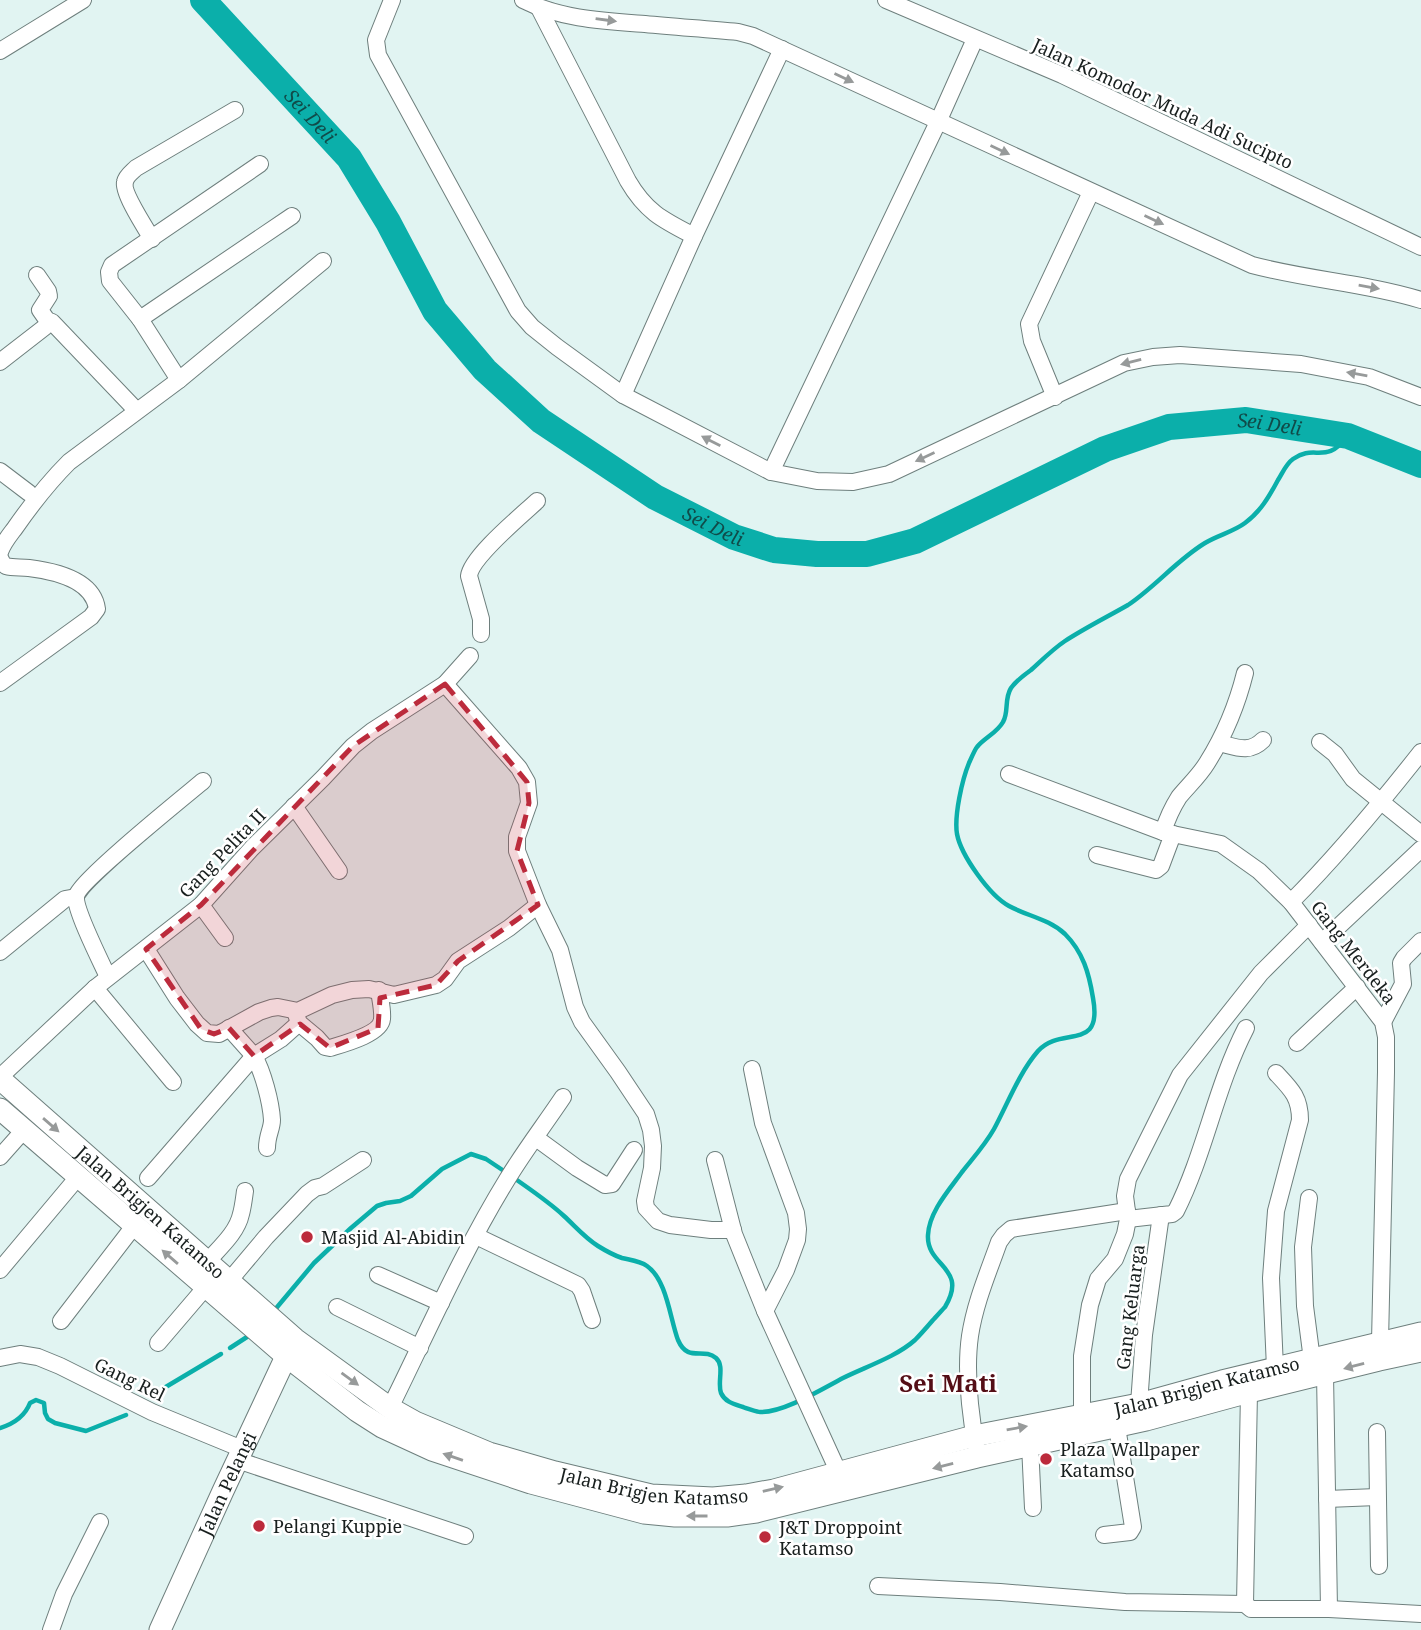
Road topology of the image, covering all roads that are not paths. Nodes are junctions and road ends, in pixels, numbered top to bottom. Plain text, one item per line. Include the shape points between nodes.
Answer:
1 (83, 0) edge
2 (392, 0) edge
3 (523, 0) edge
4 (886, 0) edge
5 (539, 8) junction
6 (975, 39) junction
7 (782, 49) junction
8 (0, 51) edge
9 (235, 110) dead end
10 (938, 122) junction
11 (260, 164) dead end
12 (1091, 192) junction
13 (292, 216) dead end
14 (694, 236) junction
15 (152, 239) junction
16 (1421, 247) edge
17 (323, 261) dead end
18 (37, 275) dead end
19 (1421, 300) edge
20 (140, 319) junction
21 (44, 327) dead end
22 (0, 362) edge
23 (179, 380) junction
24 (623, 396) junction
25 (1055, 397) junction
26 (1421, 397) edge
27 (136, 411) junction
28 (771, 472) junction
29 (2, 475) edge
30 (32, 497) junction
31 (537, 501) dead end
32 (0, 552) edge
33 (0, 558) edge
34 (481, 634) dead end
35 (470, 656) dead end
36 (1245, 673) dead end
37 (0, 683) edge
38 (445, 684) junction
39 (1263, 740) dead end
40 (1320, 742) dead end
41 (1219, 743) junction
42 (1421, 752) edge
43 (1009, 774) dead end
44 (203, 781) dead end
45 (1381, 803) junction
46 (294, 806) junction
47 (1168, 833) junction
48 (1421, 834) edge
49 (1421, 849) edge
50 (1097, 855) dead end
51 (339, 871) dead end
52 (76, 897) junction
53 (1291, 902) junction
54 (201, 905) junction
55 (538, 905) junction
56 (1309, 925) junction
57 (225, 937) dead end
58 (1421, 941) edge
59 (1322, 942) junction
60 (146, 949) junction
61 (0, 952) edge
62 (102, 983) junction
63 (1357, 987) junction
64 (379, 990) junction
65 (297, 1017) junction
66 (1383, 1022) junction
67 (229, 1028) junction
68 (1247, 1028) dead end
69 (1297, 1043) dead end
70 (254, 1055) junction
71 (752, 1069) dead end
72 (1276, 1073) dead end
73 (0, 1078) edge
74 (173, 1082) dead end
75 (563, 1097) dead end
76 (0, 1109) edge
77 (24, 1130) junction
78 (536, 1138) junction
79 (267, 1148) dead end
80 (634, 1150) dead end
81 (0, 1157) edge
82 (363, 1160) dead end
83 (715, 1160) dead end
84 (78, 1177) junction
85 (148, 1178) dead end
86 (245, 1191) dead end
87 (1309, 1198) dead end
88 (1127, 1215) junction
89 (1161, 1215) junction
90 (134, 1226) junction
91 (733, 1230) junction
92 (475, 1236) junction
93 (207, 1262) junction
94 (0, 1270) edge
95 (378, 1275) dead end
96 (229, 1281) junction
97 (205, 1287) junction
98 (440, 1303) junction
99 (337, 1307) dead end
100 (247, 1310) junction
101 (765, 1311) junction
102 (592, 1320) dead end
103 (61, 1321) dead end
104 (1421, 1333) edge
105 (282, 1340) junction
106 (1380, 1342) junction
107 (158, 1343) dead end
108 (419, 1348) junction
109 (1421, 1351) edge
110 (0, 1358) edge
111 (1318, 1367) junction
112 (1275, 1368) junction
113 (1249, 1392) junction
114 (1139, 1404) junction
115 (390, 1408) junction
116 (1082, 1416) junction
117 (1117, 1427) junction
118 (1377, 1432) dead end
119 (1030, 1444) junction
120 (976, 1446) junction
121 (240, 1455) junction
122 (838, 1471) junction
123 (1377, 1497) junction
124 (1327, 1499) junction
125 (1032, 1508) dead end
126 (100, 1522) dead end
127 (1104, 1535) dead end
128 (465, 1536) dead end
129 (1378, 1566) dead end
130 (878, 1586) dead end
131 (1245, 1604) junction
132 (1329, 1609) junction
133 (1421, 1614) edge
134 (51, 1630) edge
135 (160, 1630) edge

1 - 8 street
2 - 24 street via 376,40 378,55 518,311 556,347
3 - 5 street
4 - 6 street, Jalan Komodor Muda Adi Sucipto
5 -> 7 street via 614,22 738,32
5 - 14 street via 638,198
6 - 10 street
6 - 16 street, Jalan Komodor Muda Adi Sucipto via 1062,75
7 -> 10 street
7 - 14 street
9 - 15 street via 126,178 125,187
10 -> 12 street
10 - 28 street
11 - 15 street
12 -> 19 street via 1252,265
12 - 25 street via 1029,324
13 - 20 street
14 - 24 street
15 - 20 street via 112,265 109,272 110,281
17 - 23 street
18 - 27 street via 48,291 40,310 47,320
20 - 23 street
21 - 22 street
23 - 27 street
28 -> 24 street
26 -> 25 street via 1369,377 1301,364 1180,355 1124,363
25 -> 28 street via 889,474 853,482
27 - 30 street via 78,454
29 - 30 street
30 - 32 street
31 - 34 street via 472,565 469,574
33 - 37 street via 10,568 45,570 77,582 89,591 97,609
35 - 38 street, Gang Pelita II
36 - 41 street
38 - 46 street, Gang Pelita II via 353,746
38 - 55 street via 527,782 529,803 517,851
39 - 41 street via 1251,749
40 - 45 street
41 - 47 street via 1168,817
42 - 45 street
43 - 47 street, Gang Merdeka
44 - 52 street via 93,876
45 - 48 street
45 - 53 street
46 - 51 street
46 - 54 street, Gang Pelita II
47 - 50 street via 1161,866 1156,870
47 - 53 street, Gang Merdeka via 1221,844
49 - 59 street
52 - 61 street via 65,899
52 - 62 street
53 - 56 street, Gang Merdeka
54 - 57 street
54 - 60 street, Gang Pelita II
55 - 64 street via 458,961 436,985 394,995
55 - 91 street via 560,950 579,1015 646,1114 653,1146 646,1208 658,1221 670,1225
56 - 59 street, Gang Merdeka
56 - 88 street via 1261,972 1180,1075 1128,1179
58 - 66 street via 1401,963 1402,988
59 - 63 street, Gang Merdeka
60 - 62 street, Gang Pelita II
60 - 67 street via 201,1029 219,1034
62 - 73 street, Gang Pelita II
62 - 74 street
63 - 66 street, Gang Merdeka
63 - 69 street
64 - 65 street via 332,995
64 - 65 street via 382,1019 378,1028 328,1048
65 - 67 street via 271,1008
65 - 70 street via 281,1040
66 - 106 street, Gang Merdeka
67 - 70 street
68 - 89 street via 1224,1078 1182,1200 1172,1214
70 - 79 street via 263,1073 272,1122
70 - 85 street
71 - 101 street via 763,1124 798,1228 786,1270
72 - 112 street via 1292,1090 1300,1120 1276,1211 1271,1278
73 -> 93 main road, Jalan Brigjen Katamso
75 - 78 street
76 - 77 main road, Jalan Brigjen Katamso
77 - 81 street
77 - 84 main road, Jalan Brigjen Katamso
78 - 80 street via 605,1185 612,1184
78 - 92 street
82 - 96 street via 307,1194
83 - 91 street
84 - 90 main road, Jalan Brigjen Katamso
84 - 94 street
86 - 93 street via 238,1223
87 - 111 street via 1303,1247 1305,1306
88 - 89 street
88 - 116 street via 1115,1259 1098,1279 1090,1306 1082,1356
88 - 120 street via 1011,1229 999,1242 979,1294 970,1337 968,1390
89 - 114 street, Gang Keluarga
97 -> 90 main road, Jalan Brigjen Katamso
90 - 103 street
91 - 101 street
92 - 98 street
92 - 102 street via 578,1285
93 - 96 main road, Jalan Brigjen Katamso
95 - 98 street
96 - 100 main road, Jalan Brigjen Katamso
97 - 100 main road, Jalan Brigjen Katamso
97 - 107 street
98 - 108 street
99 - 108 street
100 - 105 main road, Jalan Brigjen Katamso
101 - 122 street
104 - 106 main road, Jalan Brigjen Katamso
105 -> 115 main road, Jalan Brigjen Katamso
120 -> 105 main road, Jalan Brigjen Katamso via 756,1512 714,1516 644,1513 531,1483 409,1440 358,1411
105 - 121 main road, Jalan Pelangi
106 - 111 main road, Jalan Brigjen Katamso
108 - 115 street
109 -> 111 main road, Jalan Brigjen Katamso
110 - 121 street, Gang Rel via 38,1357
111 - 112 main road, Jalan Brigjen Katamso
111 - 113 main road, Jalan Brigjen Katamso
111 - 124 street
112 - 114 main road, Jalan Brigjen Katamso
113 - 117 main road, Jalan Brigjen Katamso
113 - 131 street
114 - 116 main road, Jalan Brigjen Katamso
115 -> 122 main road, Jalan Brigjen Katamso via 489,1453 650,1495 746,1495
120 -> 116 main road, Jalan Brigjen Katamso
117 - 119 main road, Jalan Brigjen Katamso
117 - 127 street via 1133,1527 1130,1532
118 - 123 street
119 - 120 main road, Jalan Brigjen Katamso
119 - 125 street
120 - 122 main road, Jalan Brigjen Katamso
121 - 128 street, Gang Rel
121 - 135 main road, Jalan Pelangi
123 - 124 street
123 - 129 street
124 - 132 street
126 - 134 street
130 - 131 street via 1125,1602
131 - 132 street via 1251,1609
132 - 133 street

